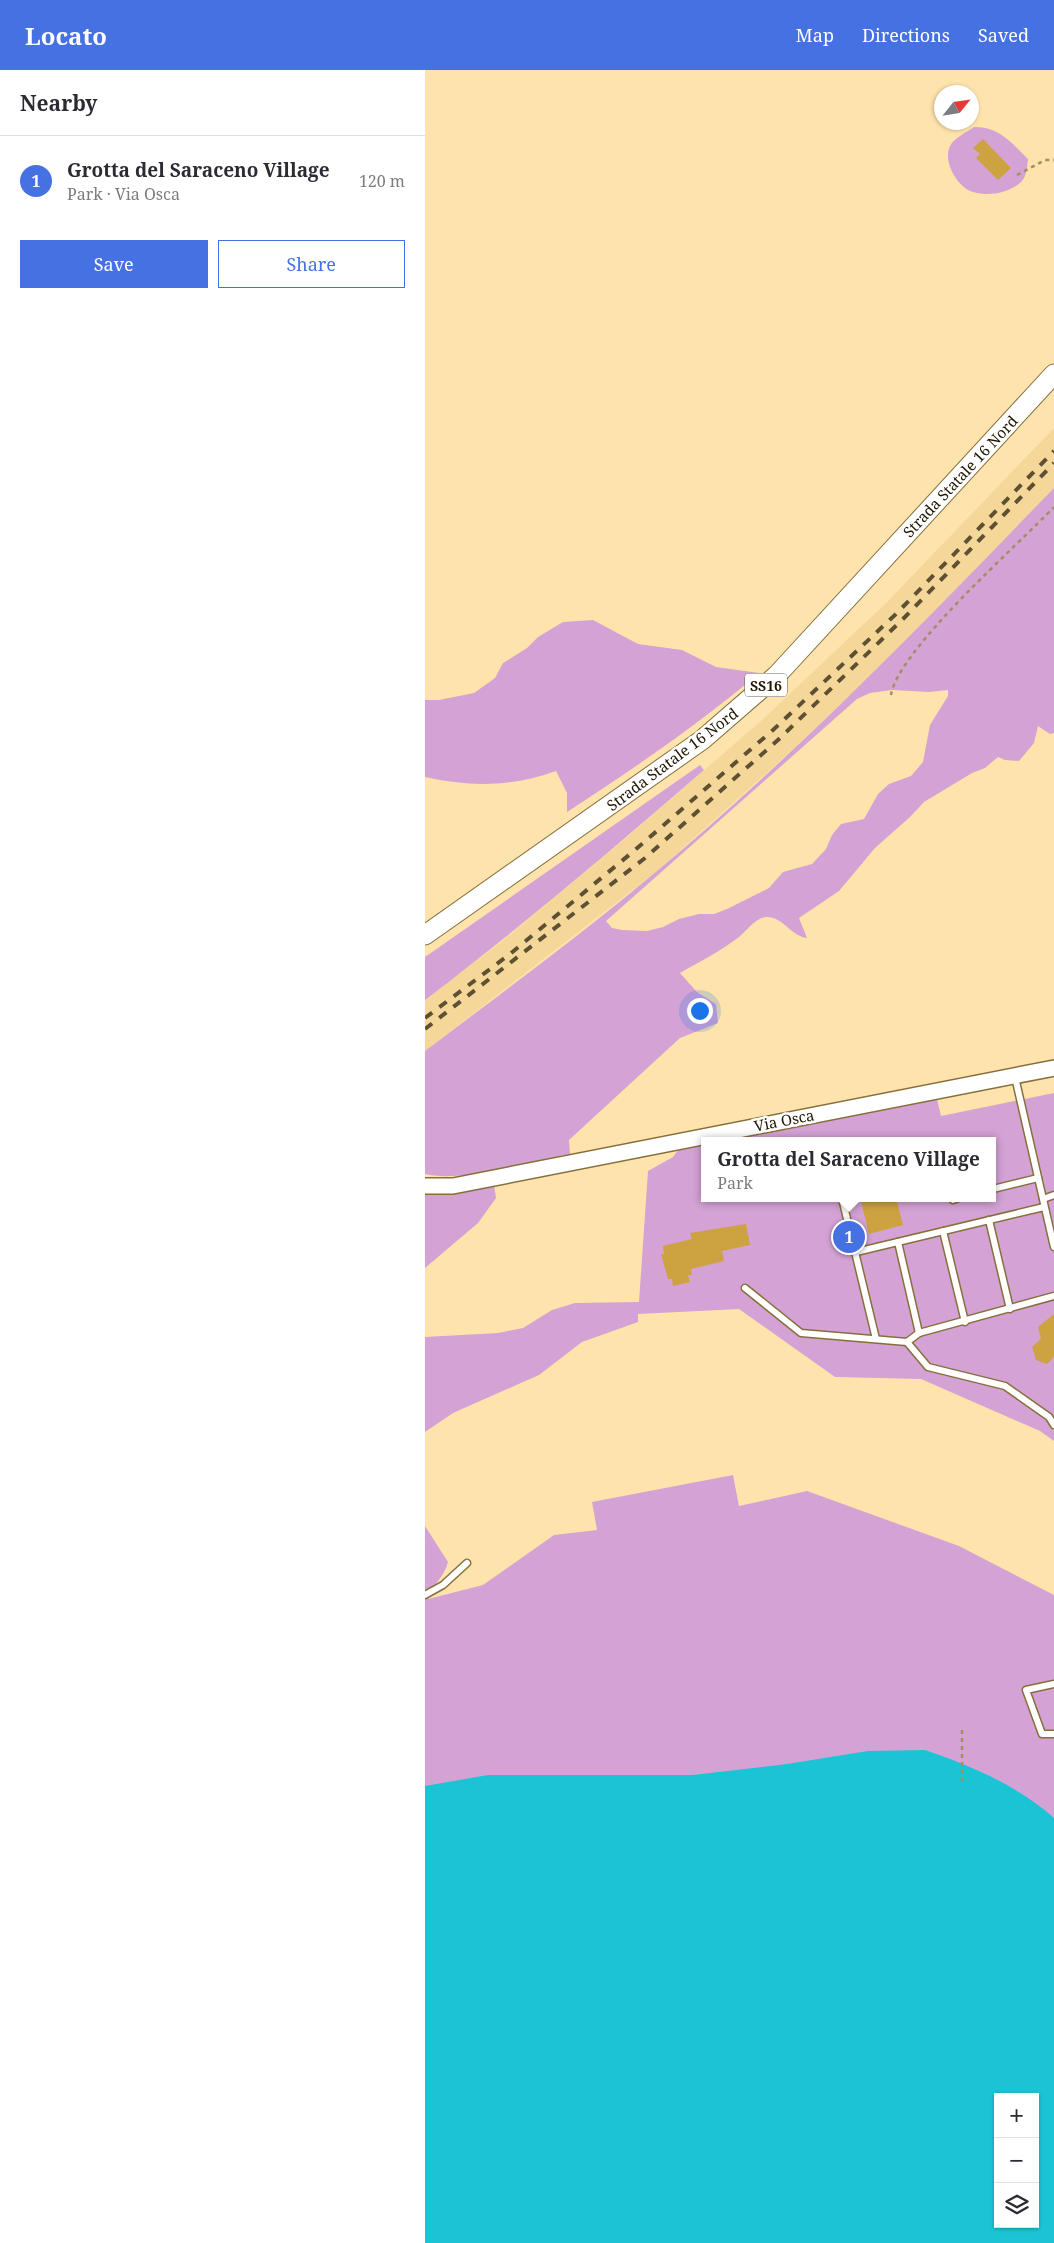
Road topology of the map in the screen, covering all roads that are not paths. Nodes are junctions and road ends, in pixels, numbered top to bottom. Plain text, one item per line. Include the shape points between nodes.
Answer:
1 (1054, 374) edge
2 (425, 935) edge
3 (1054, 1068) edge
4 (1015, 1076) junction
5 (701, 1137) edge
6 (703, 1137) edge
7 (1038, 1178) junction
8 (425, 1186) edge
9 (996, 1189) edge
10 (1054, 1195) edge
11 (1043, 1199) junction
12 (843, 1202) edge
13 (1045, 1207) junction
14 (989, 1220) junction
15 (943, 1231) junction
16 (898, 1242) junction
17 (1054, 1247) edge
18 (856, 1252) junction
19 (745, 1288) dead end
20 (1054, 1296) edge
21 (1011, 1309) junction
22 (965, 1322) junction
23 (919, 1333) junction
24 (876, 1338) junction
25 (907, 1342) junction
26 (1054, 1425) edge
27 (467, 1563) dead end
28 (425, 1595) edge
29 (1054, 1684) edge
30 (1054, 1734) edge

1 - 2 main road, Strada Statale 16 Nord / SS16 via 777,675 701,740
3 - 4 street, Via Osca
4 - 6 street, Via Osca
4 - 7 lane
5 - 8 street, Via Osca via 453,1186
7 - 9 lane
7 - 11 lane
10 - 11 lane
11 - 13 lane
12 - 18 lane
13 - 14 lane
13 - 17 lane
14 - 15 lane
14 - 21 lane
15 - 16 lane
15 - 22 lane
16 - 18 lane
16 - 23 lane
18 - 24 lane
19 - 24 lane via 801,1334
20 - 21 lane
21 - 22 lane
22 - 23 lane
23 - 25 lane
24 - 25 lane
25 - 26 lane via 928,1367 1005,1386 1049,1417
27 - 28 lane via 443,1585
29 - 30 lane via 1026,1690 1042,1734

